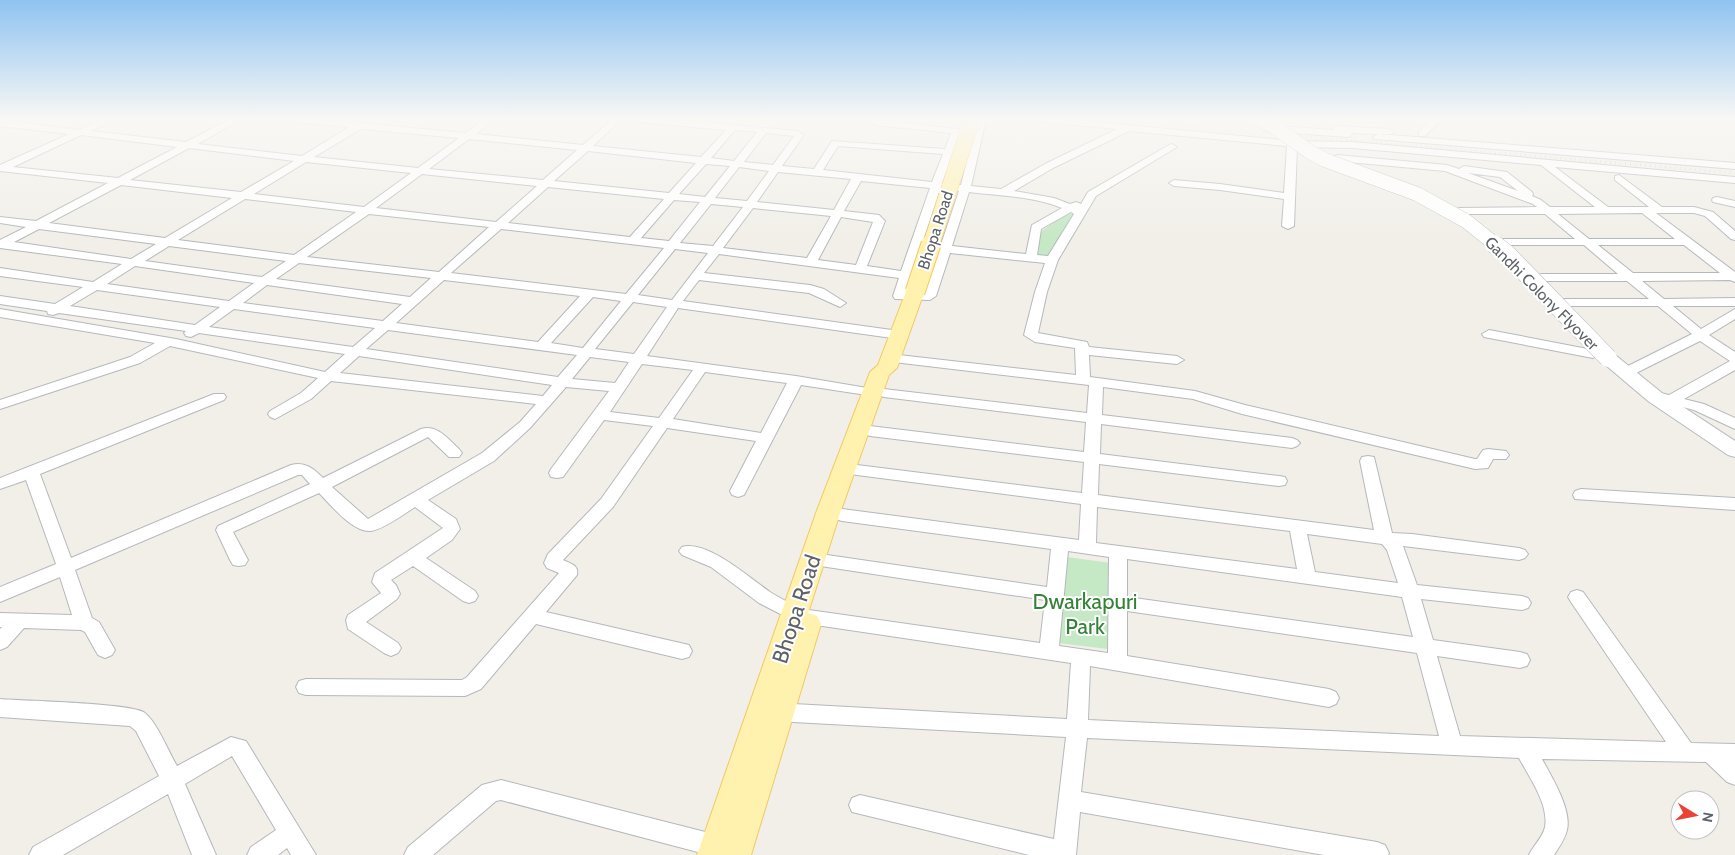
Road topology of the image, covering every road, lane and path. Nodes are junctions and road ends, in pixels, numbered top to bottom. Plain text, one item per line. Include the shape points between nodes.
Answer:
1 (21, 159) edge
2 (160, 159) edge
3 (303, 159) joint
4 (436, 159) edge
5 (573, 159) edge
6 (691, 159) edge
7 (742, 159) edge
8 (780, 159) edge
9 (826, 159) edge
10 (946, 159) edge
11 (963, 159) edge
12 (971, 159) edge
13 (1064, 159) edge
14 (1152, 159) edge
15 (1295, 159) edge
16 (1323, 159) edge
17 (1339, 159) edge
18 (1347, 159) edge
19 (1508, 159) edge
20 (1647, 159) edge
21 (702, 160) junction
22 (1542, 162) junction
23 (738, 164) junction
24 (1735, 166) edge
25 (1, 168) edge
26 (774, 168) junction
27 (419, 171) junction
28 (817, 172) junction
29 (858, 176) junction
30 (1619, 178) dead end
31 (1735, 180) edge
32 (116, 182) junction
33 (1174, 183) dead end
34 (543, 185) junction
35 (936, 185) junction
36 (965, 189) junction
37 (1004, 192) junction
38 (240, 197) junction
39 (672, 197) junction
40 (1289, 197) junction
41 (1717, 200) dead end
42 (707, 201) junction
43 (1735, 204) edge
44 (749, 206) junction
45 (1542, 206) junction
46 (1604, 209) junction
47 (1642, 209) junction
48 (1658, 209) junction
49 (1076, 210) junction
50 (365, 211) junction
51 (1459, 211) junction
52 (839, 214) junction
53 (0, 220) edge
54 (38, 225) junction
55 (497, 226) junction
56 (1288, 226) dead end
57 (1735, 238) edge
58 (632, 241) junction
59 (164, 242) junction
60 (1504, 242) junction
61 (1687, 242) junction
62 (1590, 243) junction
63 (1, 244) edge
64 (672, 246) junction
65 (945, 249) junction
66 (715, 250) junction
67 (1505, 256) dead end
68 (1031, 258) junction
69 (296, 259) junction
70 (1052, 260) junction
71 (133, 262) junction
72 (810, 263) junction
73 (860, 269) junction
74 (0, 272) edge
75 (440, 275) junction
76 (695, 276) junction
77 (1629, 277) junction
78 (1734, 277) edge
79 (1541, 278) junction
80 (264, 282) junction
81 (94, 285) junction
82 (912, 288) junction
83 (590, 293) junction
84 (631, 298) junction
85 (0, 300) edge
86 (411, 301) junction
87 (1735, 302) edge
88 (840, 303) dead end
89 (1564, 303) junction
90 (1662, 303) junction
91 (675, 304) junction
92 (232, 305) junction
93 (56, 309) junction
94 (0, 312) edge
95 (1735, 313) edge
96 (39, 319) junction
97 (383, 326) junction
98 (196, 330) junction
99 (1489, 334) dead end
100 (899, 335) junction
101 (1699, 336) junction
102 (172, 343) junction
103 (541, 346) junction
104 (355, 350) junction
105 (1082, 350) junction
106 (586, 351) junction
107 (1601, 356) junction
108 (636, 358) junction
109 (1735, 358) edge
110 (1177, 360) dead end
111 (1735, 364) edge
112 (702, 367) junction
113 (1631, 370) junction
114 (326, 376) junction
115 (883, 378) junction
116 (796, 380) junction
117 (1090, 381) junction
118 (561, 382) junction
119 (617, 387) junction
120 (219, 396) dead end
121 (1664, 398) junction
122 (547, 400) junction
123 (0, 405) edge
124 (275, 414) dead end
125 (600, 415) junction
126 (1094, 418) junction
127 (662, 423) junction
128 (1735, 424) edge
129 (870, 431) junction
130 (765, 438) junction
131 (1292, 443) dead end
132 (1735, 450) edge
133 (454, 453) dead end
134 (1501, 455) dead end
135 (1092, 457) junction
136 (1368, 461) dead end
137 (857, 470) junction
138 (31, 472) junction
139 (557, 473) dead end
140 (1279, 480) dead end
141 (0, 484) edge
142 (321, 486) junction
143 (738, 491) dead end
144 (1581, 495) dead end
145 (1089, 499) junction
146 (416, 500) junction
147 (1735, 504) edge
148 (842, 515) junction
149 (1297, 526) junction
150 (1387, 539) junction
151 (1060, 543) junction
152 (1087, 547) junction
153 (1118, 551) junction
154 (688, 552) dead end
155 (1519, 554) dead end
156 (412, 557) junction
157 (239, 560) dead end
158 (827, 561) junction
159 (64, 569) junction
160 (1307, 577) junction
161 (1410, 591) junction
162 (0, 595) edge
163 (1055, 595) junction
164 (469, 596) dead end
165 (1577, 597) dead end
166 (1118, 603) junction
167 (1522, 603) dead end
168 (530, 616) junction
169 (802, 616) junction
170 (0, 620) edge
171 (19, 621) junction
172 (84, 623) junction
173 (0, 642) edge
174 (1425, 647) junction
175 (391, 648) dead end
176 (105, 650) dead end
177 (682, 652) dead end
178 (1049, 652) junction
179 (1081, 657) junction
180 (1520, 660) dead end
181 (1117, 663) junction
182 (306, 687) dead end
183 (1329, 698) dead end
184 (0, 708) edge
185 (771, 712) junction
186 (1077, 729) junction
187 (1452, 746) junction
188 (1525, 749) junction
189 (1685, 752) junction
190 (1710, 752) junction
191 (1735, 753) edge
192 (1735, 775) edge
193 (173, 780) junction
194 (1069, 800) junction
195 (860, 805) dead end
196 (290, 833) junction
197 (722, 852) edge
198 (1377, 853) dead end
199 (1064, 854) edge
200 (41, 855) edge
201 (204, 855) edge
202 (259, 855) edge
203 (304, 855) edge
204 (416, 855) edge
205 (1541, 855) edge

1 - 25 street
2 - 32 street
3 - 27 street
3 - 38 street
4 - 27 street
5 - 34 street
6 - 21 street
7 - 23 street
8 - 26 street
9 - 28 street
10 - 35 street
11 - 82 main road, Bhopa Road, bridge
12 - 36 street
13 - 37 street
14 - 49 street via 1092,194
15 - 40 street
16 - 107 street, Gandhi Colony Flyover, bridge via 1417,194 1466,221 1508,254
17 - 51 street via 1424,193
18 - 45 street via 1447,168
19 - 22 street
20 - 24 street
21 - 23 street
21 - 39 street
22 - 31 street
22 - 46 street
23 - 26 street
23 - 42 street
25 - 32 street
26 - 28 street
26 - 44 street
27 - 34 street
27 - 50 street
28 - 29 street
29 - 35 street
29 - 52 street
30 - 48 street
32 - 38 street
32 - 54 street
33 - 40 street
34 - 39 street
34 - 55 street
35 - 36 street
35 - 82 street
36 - 37 street
36 - 65 street
37 - 49 street via 1047,199
38 - 50 street
38 - 59 street
39 - 42 street
39 - 58 street
40 - 56 street
41 - 43 street
42 - 44 street
42 - 64 street
44 - 52 street
44 - 66 street
45 - 46 street
45 - 51 street
45 - 62 street
46 - 47 street
47 - 48 street
47 - 61 street
48 - 57 street via 1703,211
49 - 68 street via 1036,227
49 - 70 street
50 - 55 street
50 - 69 street
51 - 60 street
52 - 72 street
52 - 73 street via 879,220
53 - 54 street
54 - 59 street
54 - 63 street
55 - 58 street
55 - 75 street
58 - 64 street
59 - 69 street
59 - 71 street
60 - 62 street
60 - 79 street
61 - 62 street
61 - 78 street
62 - 77 street
63 - 71 street
64 - 66 street
64 - 84 street
65 - 68 street
65 - 82 street via 930,296
66 - 72 street
66 - 76 street
67 - 107 street
68 - 70 street
69 - 75 street
69 - 80 street
70 - 105 street via 1031,335 1079,343
71 - 80 street
71 - 81 street
72 - 73 street
73 - 82 street
74 - 81 street
75 - 83 street
75 - 86 street
76 - 88 street via 810,289
76 - 91 street
77 - 78 street
77 - 79 street
77 - 90 street
79 - 89 street
80 - 86 street
80 - 92 street
81 - 92 street
81 - 93 street
82 - 100 main road, Bhopa Road
83 - 84 street
83 - 103 street
84 - 91 street
84 - 106 street
85 - 93 street
86 - 97 street
87 - 90 street
89 - 90 street
89 - 113 street
90 - 101 street
91 - 100 street
91 - 108 street
92 - 97 street
92 - 98 street
93 - 96 street
93 - 98 street
94 - 96 street
95 - 101 street
96 - 102 street
97 - 103 street
97 - 104 street
98 - 102 street
98 - 104 street
99 - 107 street
100 - 115 main road, Bhopa Road
101 - 109 street
101 - 113 street
102 - 114 street
102 - 123 street via 135,360
103 - 106 street
104 - 114 street
104 - 118 street
105 - 110 street
105 - 117 street
106 - 108 street
106 - 118 street
107 - 121 street, Gandhi Colony Flyover
108 - 112 street
108 - 119 street
111 - 121 street
112 - 116 street
112 - 127 street
113 - 121 street
114 - 122 street
114 - 124 street via 300,400
115 - 116 street
115 - 117 street
115 - 126 street
115 - 129 main road, Bhopa Road
115 - 169 main road, Bhopa Road via 828,513
116 - 130 street
117 - 126 street
117 - 134 street via 1195,395 1475,464 1482,464 1488,454
118 - 119 street
118 - 122 street
119 - 125 street
120 - 138 street
121 - 128 street via 1699,407
121 - 132 street, Gandhi Colony Flyover
122 - 146 street via 525,425 488,457
125 - 127 street
125 - 139 street
126 - 131 street
126 - 135 street
127 - 130 street
127 - 168 street via 607,503 554,558 554,564 566,567 570,572
129 - 135 street
129 - 137 main road, Bhopa Road
130 - 143 street
133 - 142 street via 432,433 426,432
135 - 140 street
135 - 145 street
136 - 150 street
137 - 145 street
137 - 148 main road, Bhopa Road
138 - 141 street
138 - 159 street
142 - 146 street via 345,511 365,525 371,525
142 - 157 street via 226,528 226,536
142 - 159 street via 307,471 297,470
144 - 147 street
145 - 149 street
145 - 152 street
146 - 156 street via 450,523 452,529
148 - 151 street
148 - 158 main road, Bhopa Road
149 - 150 street
149 - 160 street
150 - 155 street
150 - 161 street via 1395,548
151 - 152 street
151 - 163 street
152 - 153 street
153 - 160 street
153 - 166 street
154 - 169 street via 717,562 766,598
156 - 164 street
156 - 175 street via 380,578 390,590 387,598 355,620 355,624
158 - 163 street
158 - 169 main road, Bhopa Road
159 - 162 street
159 - 172 street
160 - 161 street
161 - 167 street
161 - 174 street
163 - 178 street
165 - 189 street
166 - 174 street
166 - 181 street
168 - 177 street
168 - 182 street via 474,683 465,688
169 - 178 street
169 - 185 main road, Bhopa Road
170 - 171 street
171 - 172 street
171 - 173 street
172 - 176 street via 92,627
174 - 180 street
174 - 187 street
178 - 179 street
179 - 181 street
179 - 186 street
181 - 183 street
184 - 193 street via 136,718
185 - 186 street
185 - 197 main road, Bhopa Road
186 - 187 street
186 - 194 street
187 - 188 street
188 - 189 street
188 - 205 street via 1556,818 1553,836
189 - 190 street
190 - 191 street
190 - 192 street
193 - 196 street via 226,748 235,746
193 - 200 street
193 - 201 street
194 - 198 street
194 - 199 street
195 - 199 street
196 - 202 street
196 - 203 street
197 - 204 street via 495,790

